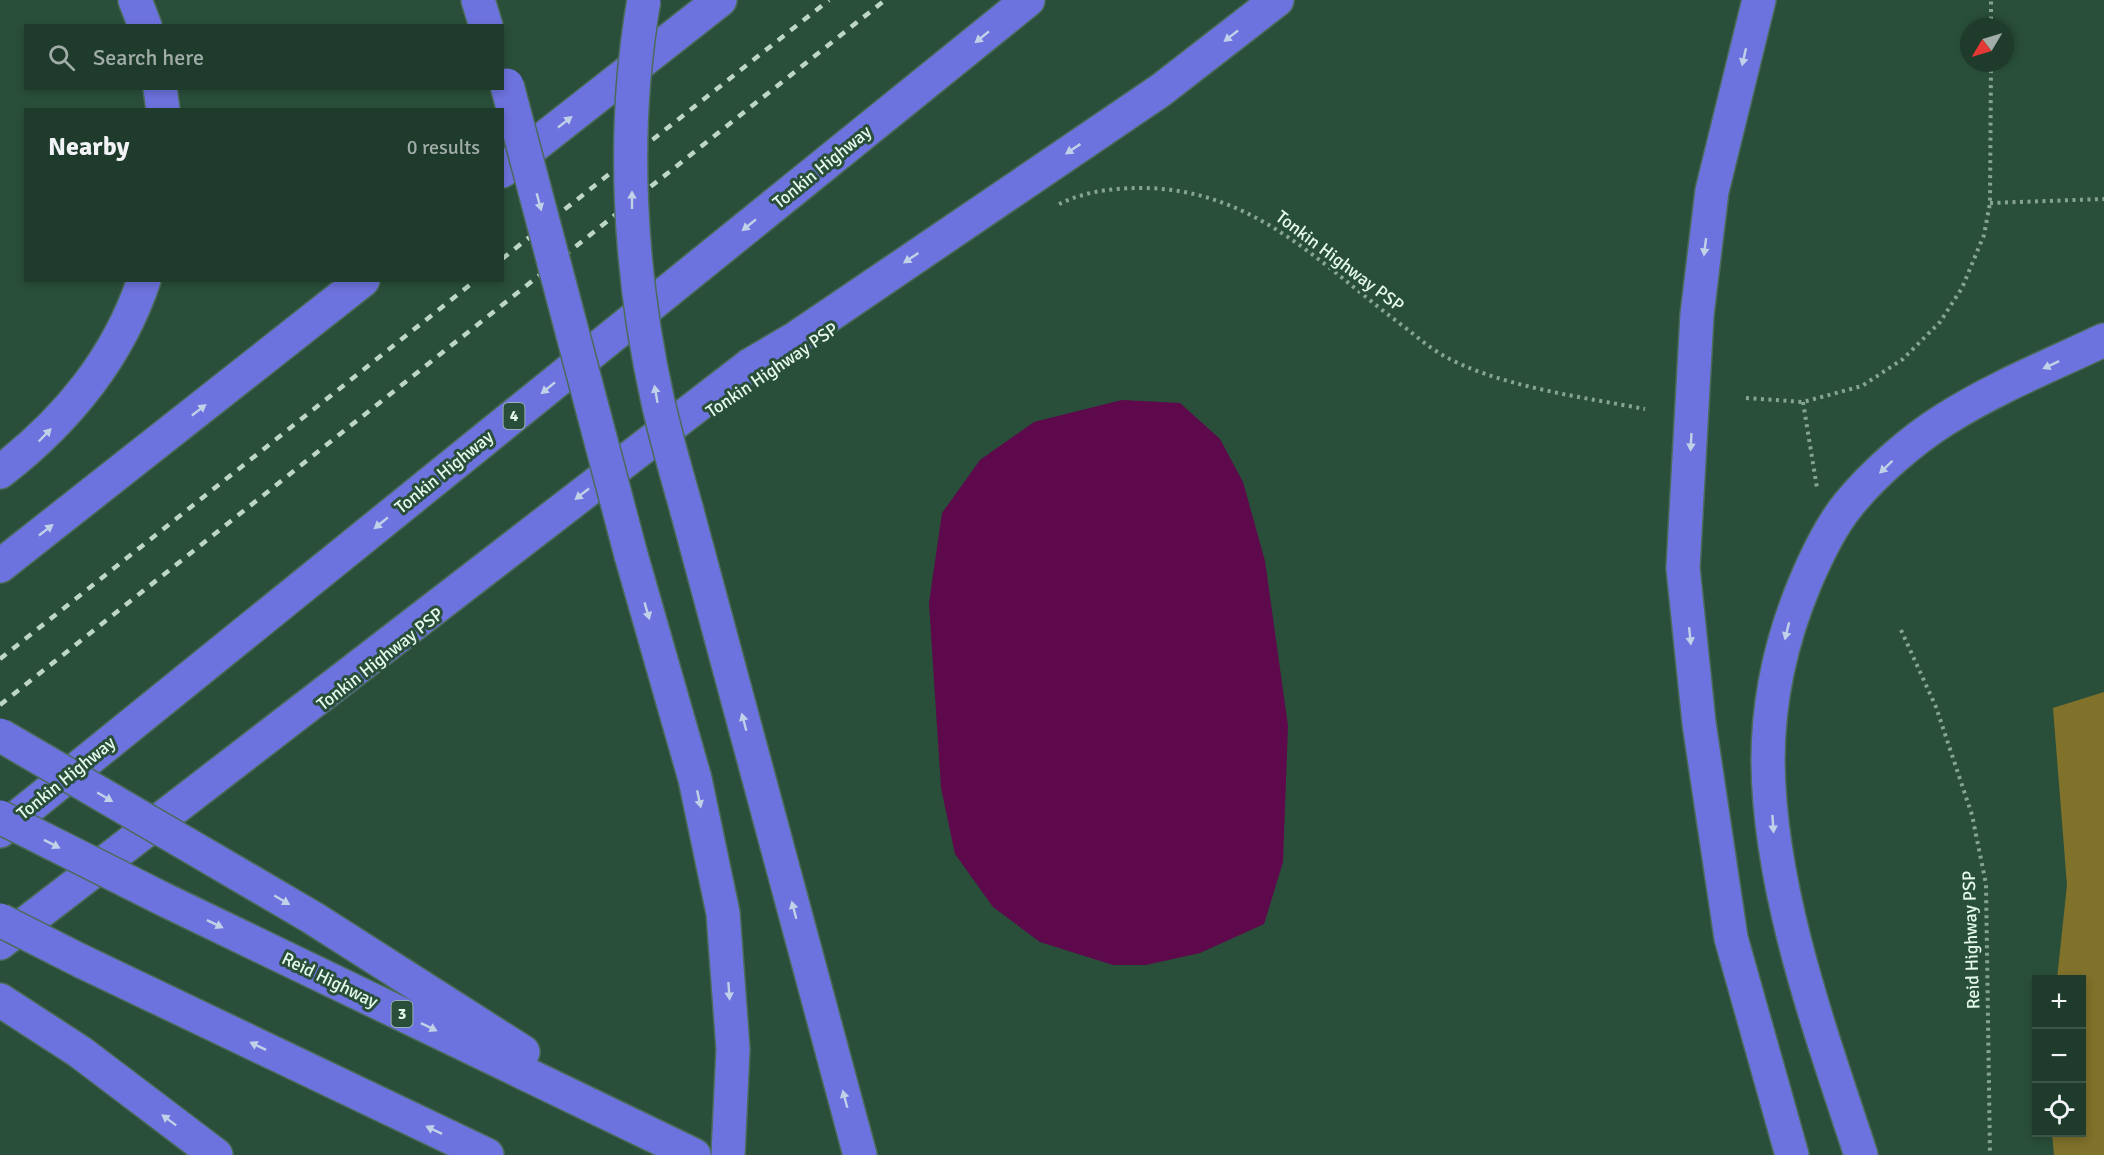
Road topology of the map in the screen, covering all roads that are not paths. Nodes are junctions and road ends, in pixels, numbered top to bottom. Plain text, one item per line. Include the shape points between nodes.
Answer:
1 (135, 0) edge
2 (478, 0) edge
3 (644, 0) edge
4 (720, 0) edge
5 (1028, 0) edge
6 (1277, 0) edge
7 (1759, 0) edge
8 (144, 24) edge
9 (485, 24) edge
10 (505, 78) edge
11 (160, 90) edge
12 (163, 108) edge
13 (504, 169) edge
14 (143, 282) edge
15 (360, 282) edge
16 (2104, 340) edge
17 (0, 472) edge
18 (0, 566) edge
19 (0, 735) edge
20 (0, 817) edge
21 (0, 831) edge
22 (0, 920) edge
23 (0, 943) edge
24 (9, 1006) edge
25 (641, 1129) junction
26 (216, 1155) edge
27 (487, 1155) edge
28 (694, 1155) edge
29 (728, 1155) edge
30 (860, 1155) edge
31 (1792, 1155) edge
32 (1861, 1155) edge

1 - 8 highway
2 - 9 highway
30 -> 3 highway, bridge via 658,402 641,307 632,212 632,116
13 -> 4 highway
5 -> 21 highway, Tonkin Highway / 4
6 -> 23 highway via 1161,90 796,338 750,365
7 -> 31 highway via 1712,191 1697,315 1683,568 1699,723 1731,938
10 -> 29 highway, bridge via 631,555 695,779 723,913 733,1049
11 - 12 highway
17 -> 14 highway via 35,445 76,403 110,356
18 -> 15 highway
16 -> 32 highway via 2001,388 1944,420 1898,456 1847,505 1816,557 1787,625 1772,702 1768,761 1774,838 1826,1048
19 -> 25 highway, bridge via 313,918
20 -> 25 highway, Reid Highway / 3, bridge
27 -> 22 highway, bridge
26 -> 24 highway via 80,1052
25 - 28 highway, Reid Highway / 3

